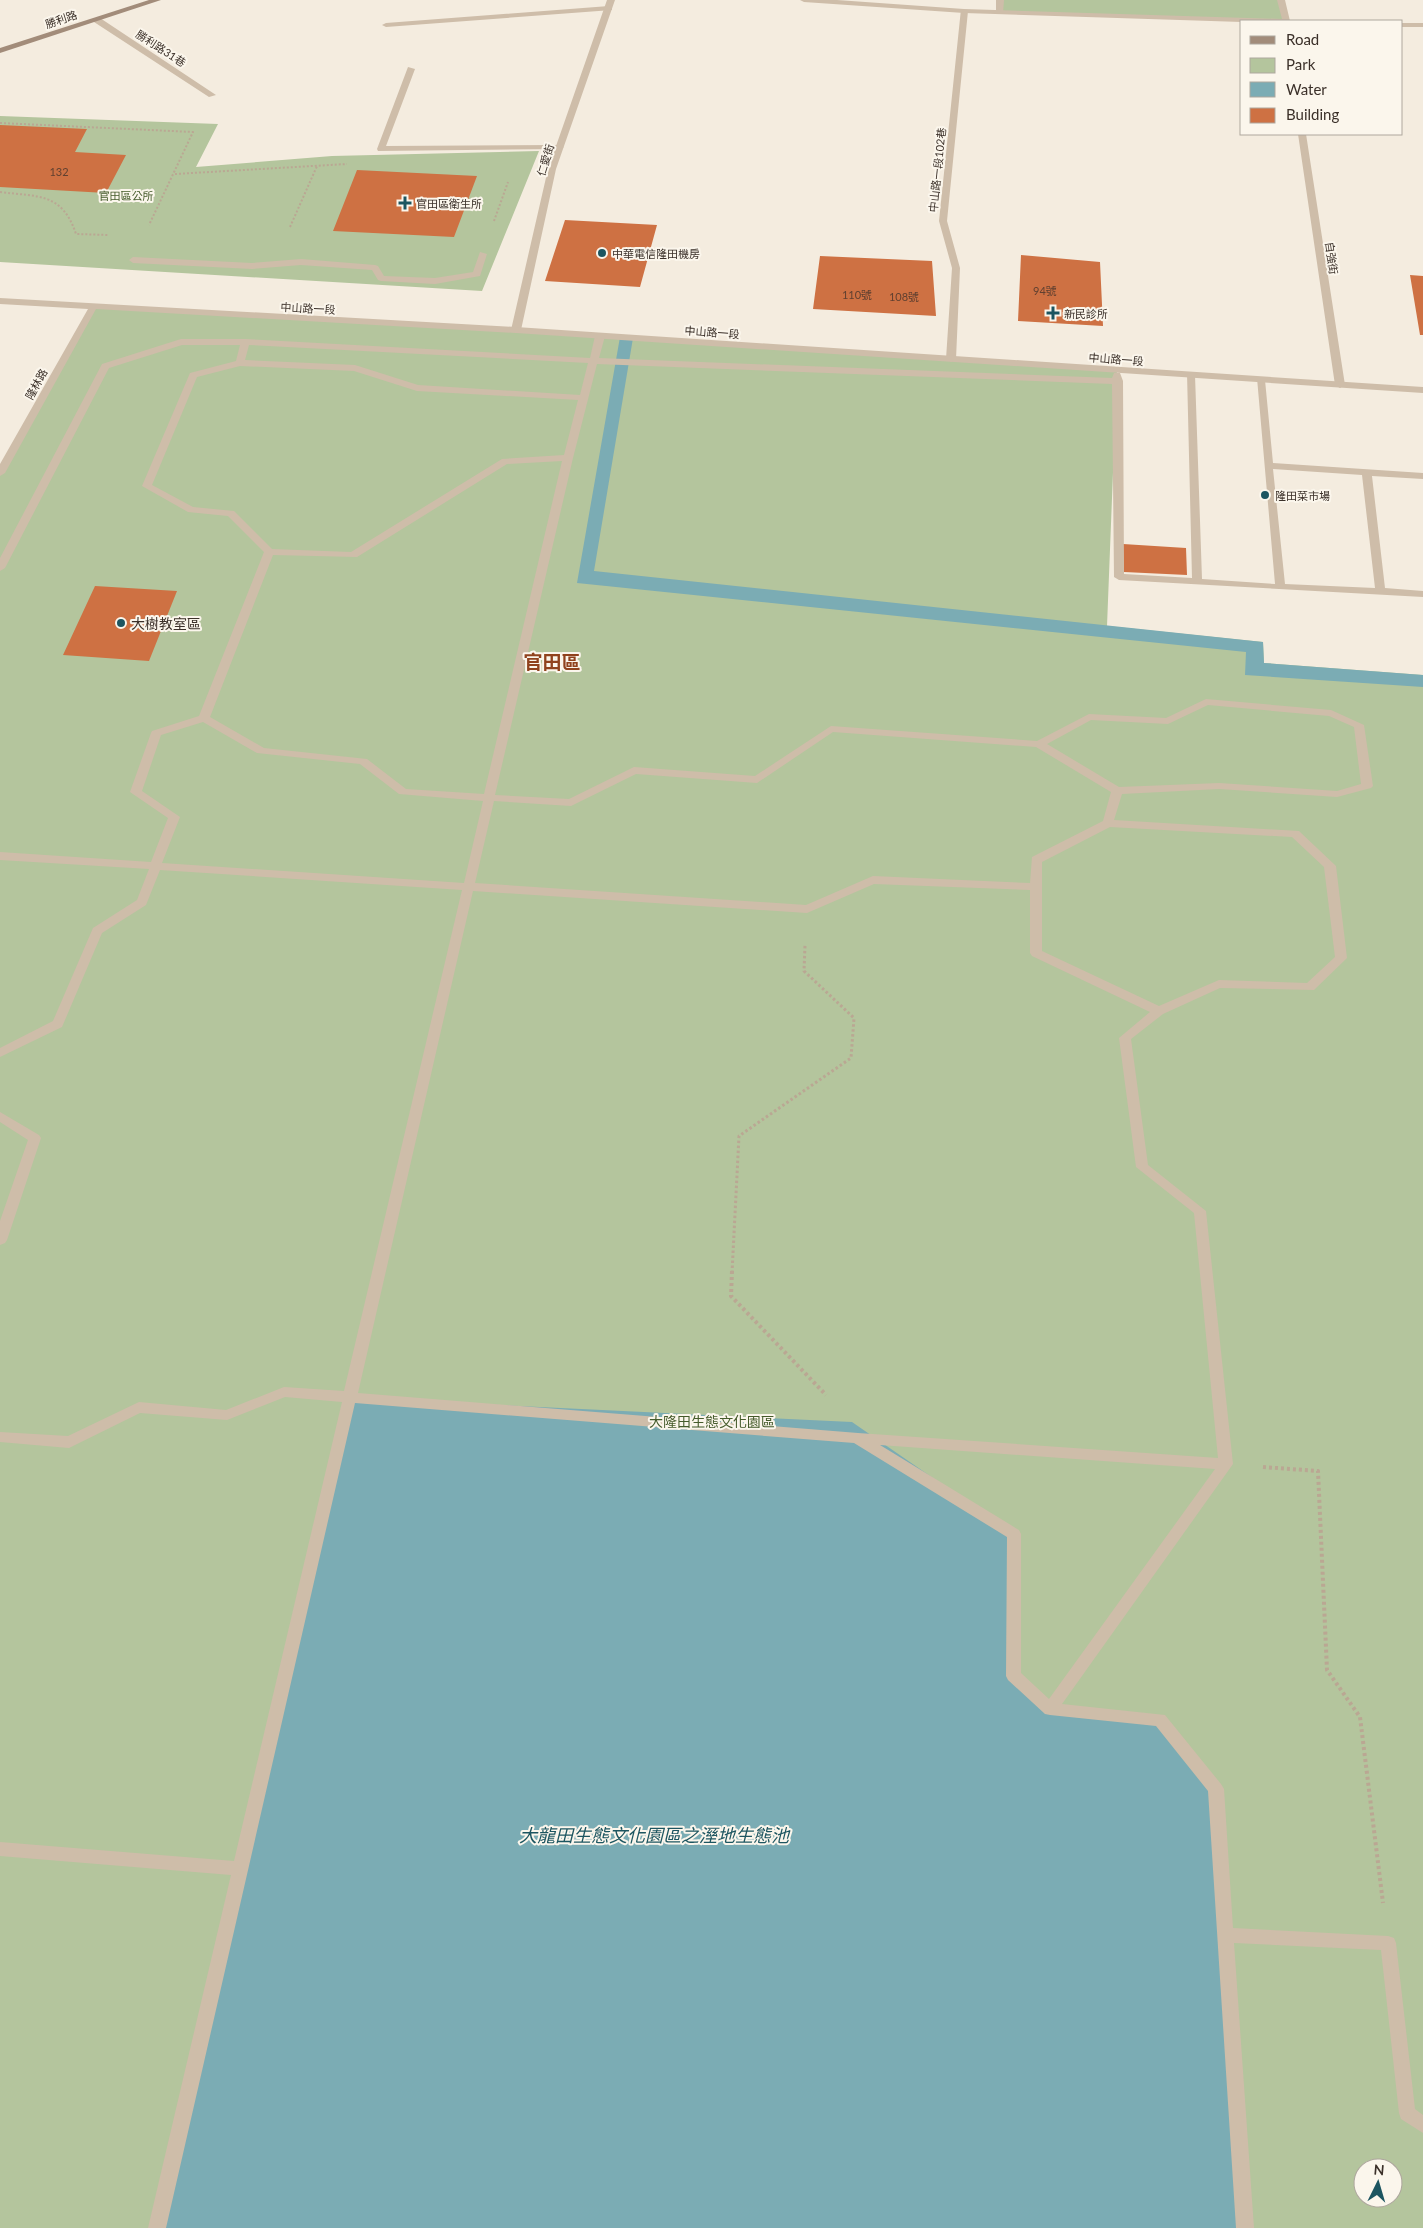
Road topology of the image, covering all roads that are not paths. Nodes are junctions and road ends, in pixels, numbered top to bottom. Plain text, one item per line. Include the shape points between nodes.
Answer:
1 (804, 0) edge
2 (1000, 0) edge
3 (1281, 0) edge
4 (152, 1) edge
5 (610, 4) edge
6 (964, 11) junction
7 (1000, 11) junction
8 (97, 20) junction
9 (1256, 20) edge
10 (1285, 20) edge
11 (386, 25) dead end
12 (1403, 25) edge
13 (1423, 25) edge
14 (0, 51) edge
15 (411, 69) dead end
16 (212, 95) dead end
17 (1302, 135) edge
18 (560, 147) junction
19 (483, 254) road end
20 (133, 260) road end
21 (0, 301) edge
22 (93, 307) junction
23 (516, 330) junction
24 (600, 336) junction
25 (245, 342) junction
26 (951, 359) junction
27 (594, 361) junction
28 (240, 363) junction
29 (1117, 370) junction
30 (1190, 375) junction
31 (1260, 380) junction
32 (1118, 381) junction
33 (1340, 385) junction
34 (1423, 390) edge
35 (584, 398) junction
36 (568, 458) junction
37 (1269, 466) junction
38 (1367, 472) junction
39 (0, 474) edge
40 (1423, 476) edge
41 (270, 552) junction
42 (0, 568) edge
43 (1197, 582) junction
44 (1280, 588) junction
45 (1380, 591) junction
46 (1423, 594) edge
47 (204, 718) junction
48 (1040, 744) junction
49 (1117, 791) junction
50 (490, 798) junction
51 (1108, 823) junction
52 (0, 856) edge
53 (156, 867) junction
54 (469, 887) junction
55 (1036, 887) junction
56 (1159, 1011) junction
57 (0, 1053) edge
58 (0, 1116) edge
59 (0, 1240) edge
60 (352, 1398) junction
61 (0, 1437) edge
62 (857, 1438) junction
63 (1226, 1464) junction
64 (1050, 1709) junction
65 (0, 1849) edge
66 (241, 1869) junction
67 (1226, 1935) junction
68 (1423, 2125) edge
69 (157, 2228) edge
70 (1245, 2228) edge

1 - 6 street
2 - 7 street
3 - 10 street
4 - 8 main road, 勝利路
5 - 11 street
5 - 18 street, 仁愛街
6 - 7 street
6 - 26 street, 中山路一段102巷 via 943,221 956,268
7 - 9 street
8 - 14 main road, 勝利路
8 - 16 street, 勝利路31巷
12 - 13 street
15 - 18 street via 381,149
17 - 33 street, 自強街
18 - 23 street, 仁愛街
19 - 20 street via 477,274 435,281 381,278 375,268 301,262 252,266
21 - 22 street, 中山路一段
22 - 23 street, 中山路一段
22 - 39 street, 隆林路
23 - 24 street, 中山路一段
24 - 26 street, 中山路一段
24 - 27 street
25 - 27 street
25 - 28 street
25 - 42 street via 182,342 104,366
26 - 29 street, 中山路一段
27 - 32 street
27 - 35 street
28 - 35 street via 355,368 417,388
28 - 41 street via 193,375 147,486 191,510 230,513
29 - 30 street, 中山路一段
29 - 32 street
30 - 31 street, 中山路一段
30 - 43 street
31 - 33 street, 中山路一段
31 - 37 street
32 - 43 street via 1119,577
33 - 34 street, 中山路一段
35 - 36 street
36 - 41 street via 505,461 353,555
36 - 50 street
37 - 38 street
37 - 44 street
38 - 40 street
38 - 45 street
41 - 47 street
43 - 44 street
44 - 45 street
45 - 46 street
47 - 50 street via 261,751 363,761 403,792
47 - 53 street via 156,733 136,792 174,817
48 - 49 street
48 - 49 street via 1089,717 1168,721 1206,702 1332,713 1359,725 1367,786 1337,794 1219,786
48 - 50 street via 831,729 758,780 634,770 571,803
49 - 51 street
50 - 54 street
51 - 55 street via 1036,860
51 - 56 street via 1296,834 1330,866 1341,958 1310,987 1219,984
52 - 53 street
53 - 54 street
53 - 57 street via 142,902 97,931 58,1024
54 - 55 street via 807,909 872,880
54 - 60 street
55 - 56 street via 1036,953
56 - 63 street via 1125,1038 1142,1167 1200,1211
58 - 59 street via 35,1138
60 - 61 street via 284,1392 227,1415 139,1407 70,1442
60 - 62 street
60 - 66 street
62 - 63 street
62 - 64 street via 1014,1534 1014,1676
63 - 64 street
64 - 67 street via 1160,1720 1216,1789
65 - 66 street
66 - 69 street
67 - 68 street via 1388,1943 1407,2113
67 - 70 street

